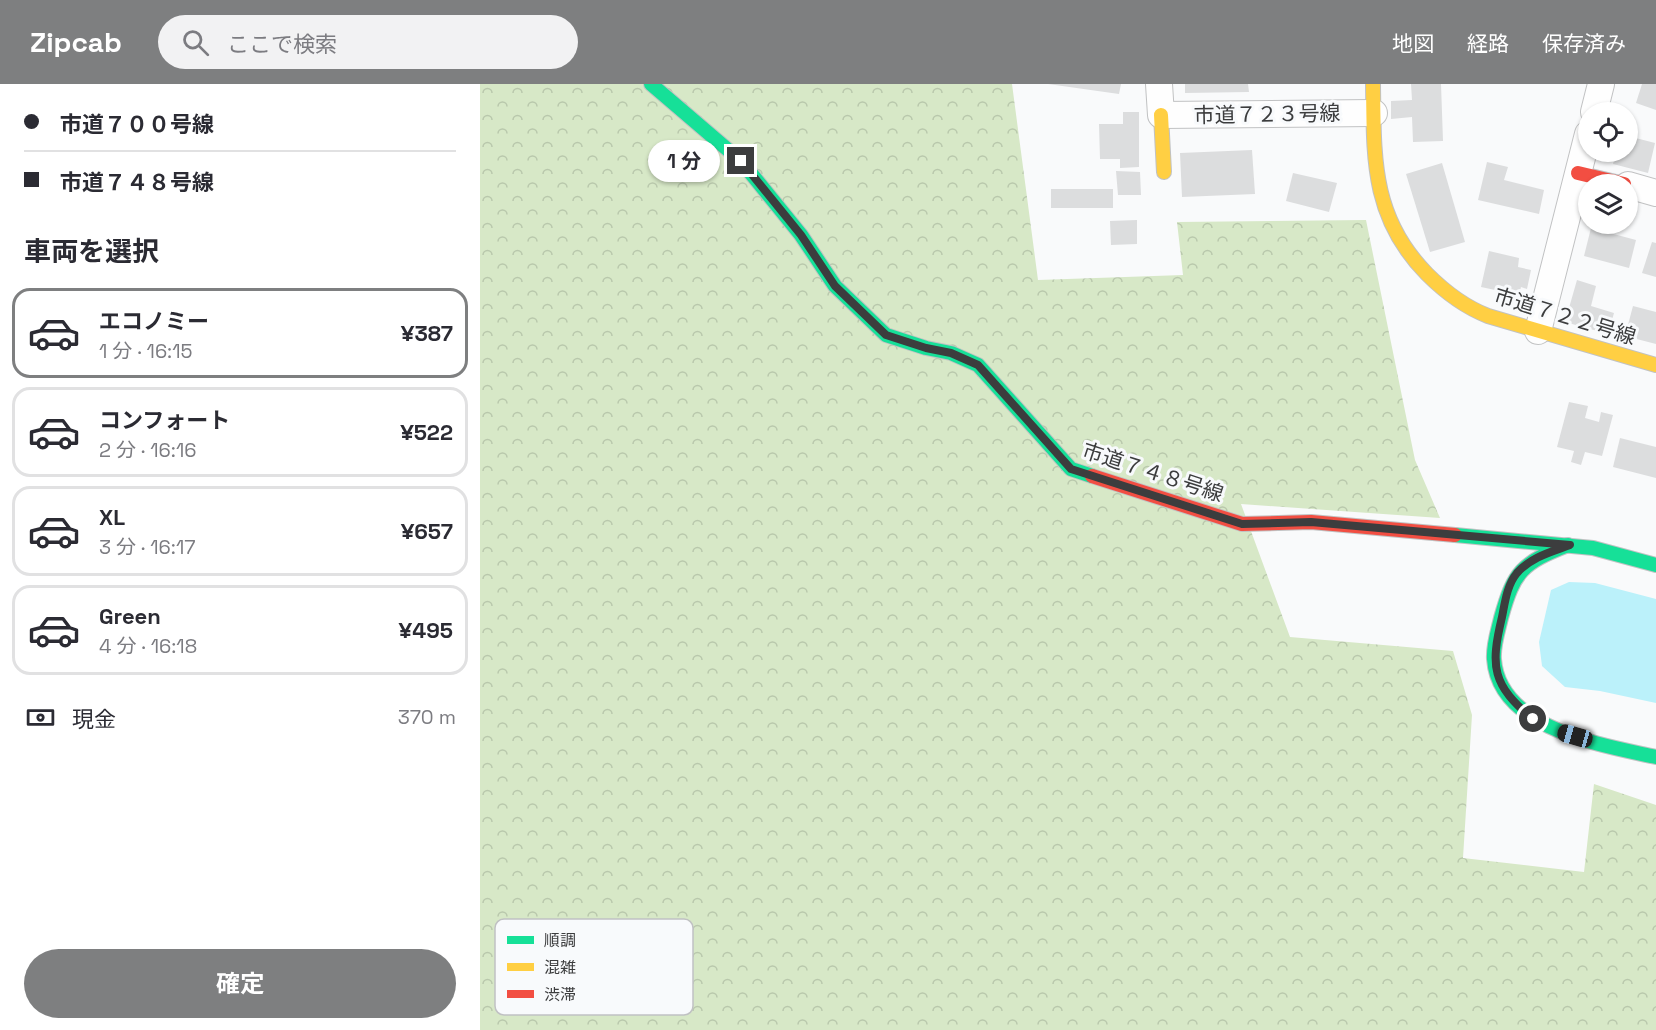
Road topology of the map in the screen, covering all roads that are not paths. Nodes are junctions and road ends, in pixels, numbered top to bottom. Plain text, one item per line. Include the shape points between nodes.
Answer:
1 (651, 84) edge
2 (1160, 84) edge
3 (1373, 84) edge
4 (1601, 84) edge
5 (1596, 102) edge
6 (1374, 113) junction
7 (1161, 115) junction
8 (1581, 162) edge
9 (1164, 172) dead end
10 (1578, 173) junction
11 (1582, 174) edge
12 (1638, 188) edge
13 (1656, 193) edge
14 (1538, 331) junction
15 (1656, 365) edge
16 (1570, 545) junction
17 (1656, 565) edge
18 (1656, 756) edge

1 - 16 street, 市道７４８号線 via 741,161 801,235 835,286 886,335 951,353 978,365 1071,469 1242,524 1311,522
2 - 7 street
3 - 6 street, 市道７２２号線
4 - 5 street
6 - 7 street, 市道７２３号線
6 - 14 street, 市道７２２号線 via 1377,179 1384,207 1400,240 1430,276 1462,301 1479,312
7 - 9 street
8 - 10 street
10 - 11 street
10 - 14 street
12 - 13 street
14 - 15 street, 市道７２２号線
16 - 17 street, 市道７４８号線
16 - 18 street via 1536,558 1509,587 1495,647 1497,676 1512,701 1533,719 1617,748

